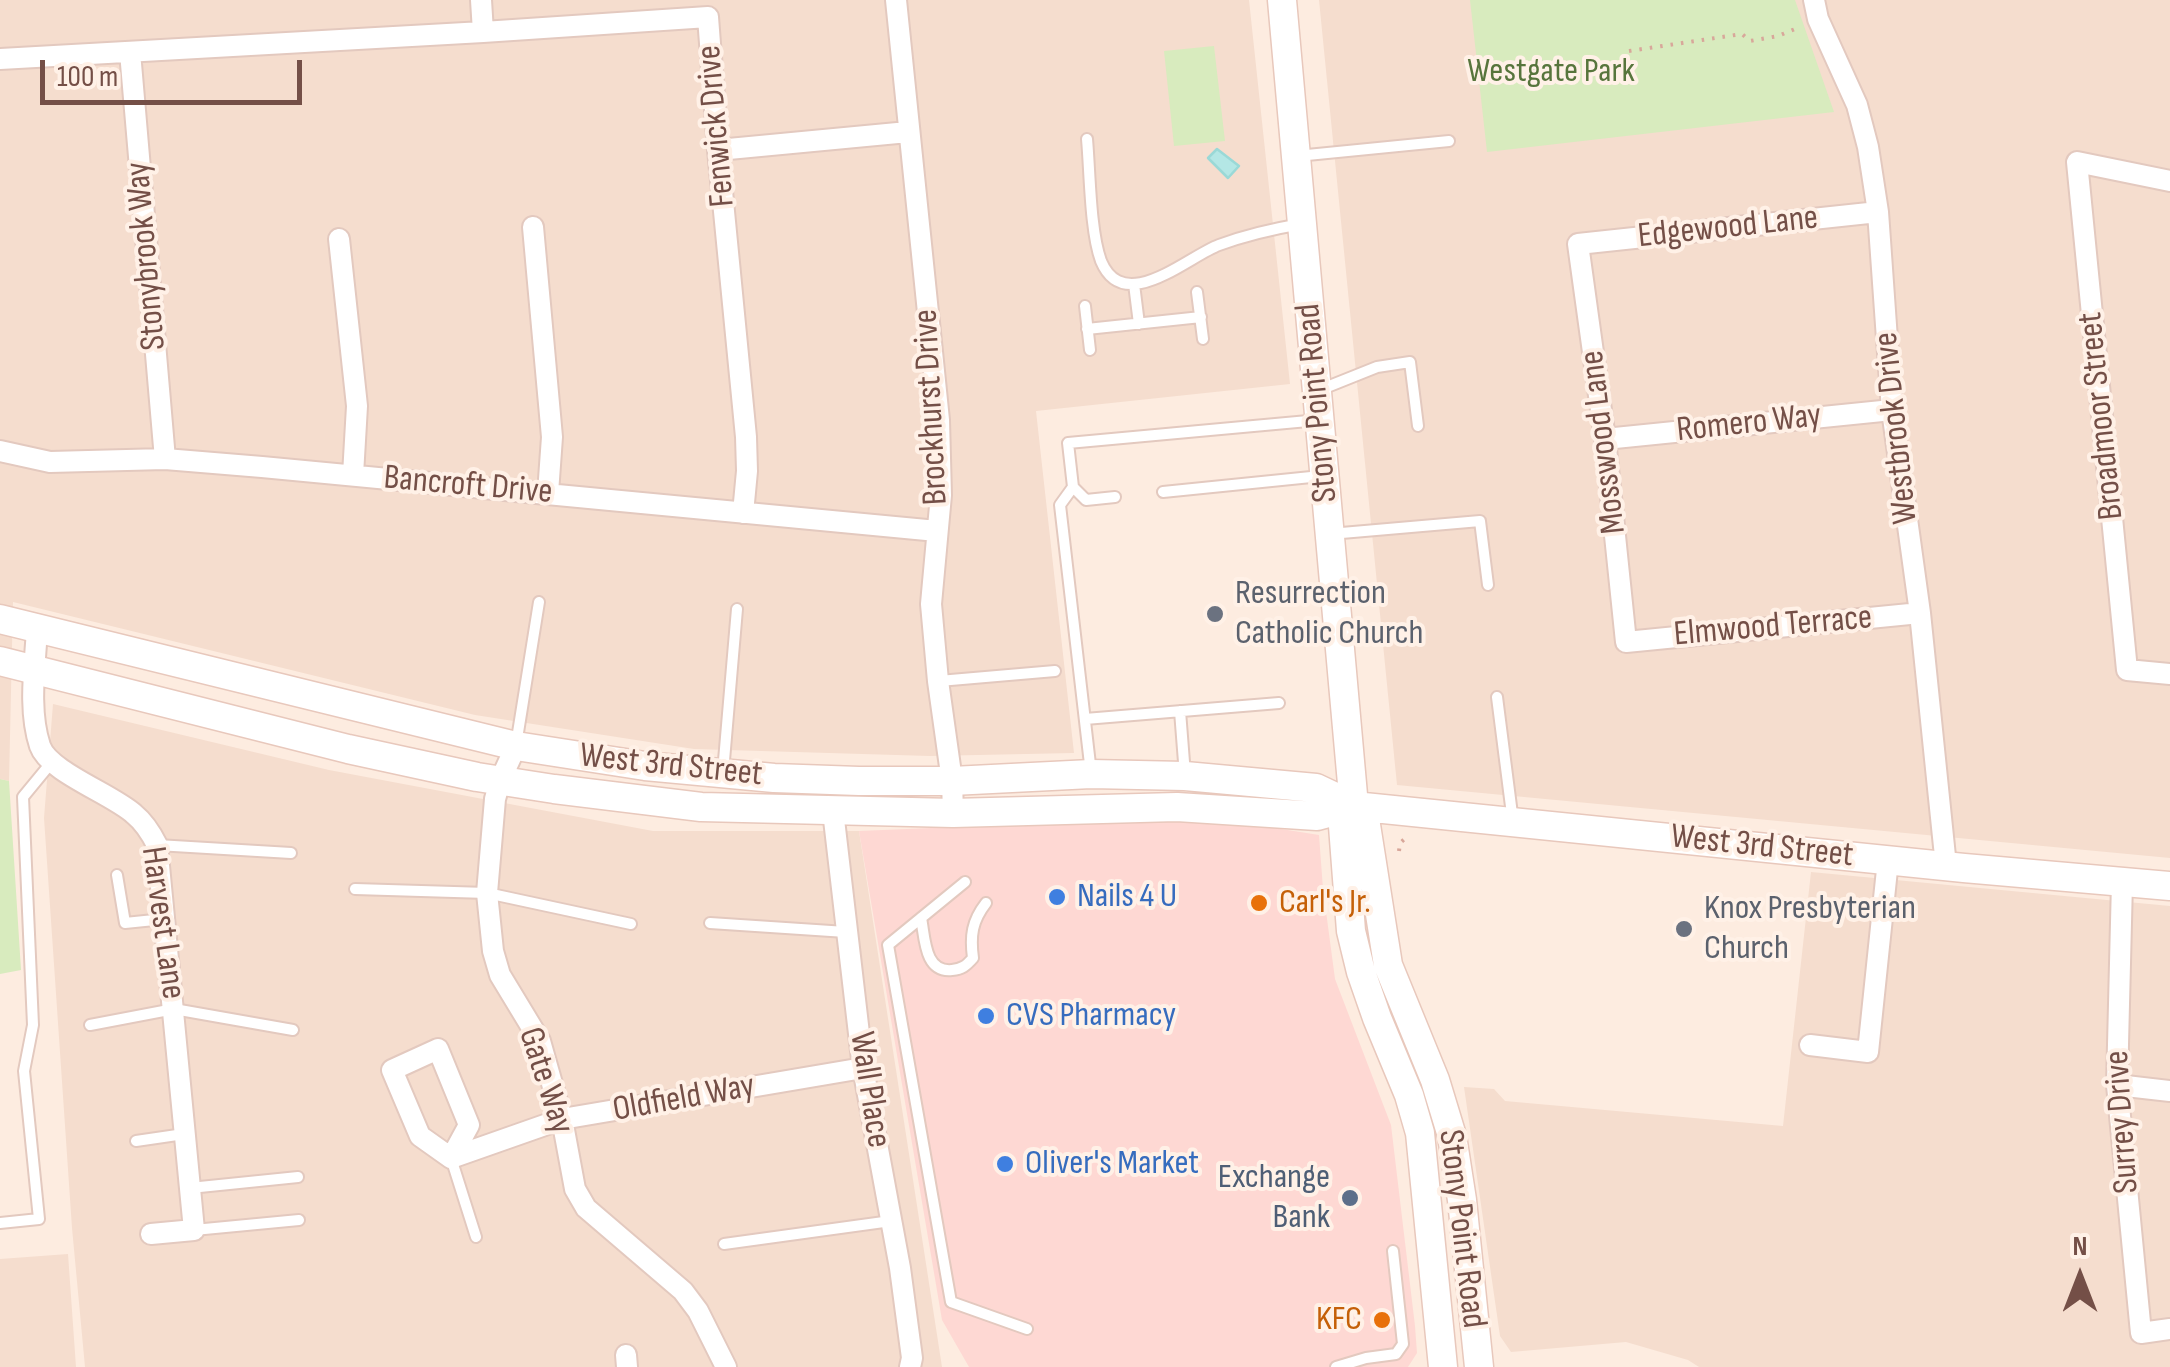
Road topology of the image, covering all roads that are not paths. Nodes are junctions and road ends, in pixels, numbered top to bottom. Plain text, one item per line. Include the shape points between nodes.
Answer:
1 (481, 0) edge
2 (896, 0) edge
3 (1282, 0) edge
4 (1816, 10) edge
5 (483, 32) junction
6 (130, 52) junction
7 (0, 59) edge
8 (908, 132) junction
9 (1087, 139) dead end
10 (1448, 141) dead end
11 (718, 150) junction
12 (1296, 156) junction
13 (2170, 181) edge
14 (1878, 212) junction
15 (1302, 224) junction
16 (533, 228) dead end
17 (339, 240) dead end
18 (1578, 244) joint
19 (1134, 284) junction
20 (1198, 292) dead end
21 (1085, 306) dead end
22 (1201, 317) junction
23 (1140, 324) junction
24 (1087, 329) junction
25 (1203, 339) dead end
26 (1090, 350) dead end
27 (1318, 406) junction
28 (1892, 410) junction
29 (1418, 426) dead end
30 (1605, 438) junction
31 (0, 452) edge
32 (164, 459) junction
33 (353, 475) junction
34 (1324, 476) junction
35 (1073, 487) junction
36 (1163, 492) dead end
37 (548, 493) junction
38 (1115, 497) dead end
39 (744, 512) junction
40 (937, 531) junction
41 (1329, 534) junction
42 (1488, 585) dead end
43 (539, 602) dead end
44 (737, 609) dead end
45 (1920, 614) junction
46 (0, 618) edge
47 (37, 629) junction
48 (1626, 642) joint
49 (0, 661) edge
50 (35, 671) junction
51 (1054, 671) dead end
52 (2170, 674) edge
53 (938, 681) junction
54 (1496, 697) dead end
55 (1278, 703) dead end
56 (1180, 712) junction
57 (1086, 719) junction
58 (516, 746) junction
59 (51, 763) junction
60 (722, 774) junction
61 (1091, 774) junction
62 (1185, 776) junction
63 (500, 781) junction
64 (952, 781) junction
65 (1354, 806) junction
66 (833, 811) junction
67 (953, 814) junction
68 (1513, 822) junction
69 (158, 845) junction
70 (291, 853) dead end
71 (1888, 860) junction
72 (1946, 866) junction
73 (117, 874) dead end
74 (965, 882) dead end
75 (2122, 882) junction
76 (2170, 886) edge
77 (355, 890) dead end
78 (486, 893) junction
79 (986, 904) dead end
80 (922, 918) junction
81 (165, 919) junction
82 (710, 923) dead end
83 (631, 924) dead end
84 (846, 932) junction
85 (174, 1009) junction
86 (90, 1024) dead end
87 (293, 1030) dead end
88 (1810, 1045) dead end
89 (863, 1068) junction
90 (2117, 1085) junction
91 (2170, 1091) edge
92 (1444, 1106) junction
93 (1415, 1114) junction
94 (562, 1119) junction
95 (186, 1134) junction
96 (136, 1140) dead end
97 (451, 1158) junction
98 (298, 1178) dead end
99 (190, 1188) junction
100 (299, 1220) dead end
101 (891, 1221) junction
102 (0, 1224) edge
103 (194, 1230) junction
104 (151, 1234) dead end
105 (476, 1238) dead end
106 (724, 1244) dead end
107 (1393, 1252) dead end
108 (1026, 1330) dead end
109 (2170, 1330) edge
110 (726, 1367) edge
111 (910, 1367) edge
112 (1336, 1367) edge
113 (1443, 1367) edge
114 (1478, 1367) edge

1 - 5 street
2 - 8 street, Brockhurst Drive
3 - 12 main road, Stony Point Road
4 - 14 street, Westbrook Drive via 1857,105
5 - 6 street, Fenwick Drive
5 - 11 street, Fenwick Drive via 708,17
6 - 7 street, Fenwick Drive
6 - 32 street, Stonybrook Way
8 - 11 street
8 - 40 street, Brockhurst Drive via 939,420
9 - 19 lane via 1102,262 1111,276
10 - 12 lane
11 - 39 street, Fenwick Drive via 746,437
12 - 15 main road, Stony Point Road
13 - 52 street, Broadmoor Street via 2077,162 2128,670
14 - 18 street, Edgewood Lane
14 - 28 street, Westbrook Drive
15 - 19 lane via 1216,246 1173,272
15 - 27 main road, Stony Point Road
16 - 37 street via 552,437
17 - 33 street via 356,406
18 - 30 street, Mosswood Lane
19 - 23 lane
20 - 22 lane
21 - 24 lane
22 - 23 lane
22 - 25 lane
23 - 24 lane
24 - 26 lane
27 - 29 lane via 1377,367 1410,362
27 - 34 main road, Stony Point Road
27 - 35 lane via 1068,443
28 - 30 street, Romero Way
28 - 45 street, Westbrook Drive
30 - 48 street, Mosswood Lane
31 - 32 street, Bancroft Drive via 50,462
32 - 33 street, Bancroft Drive
33 - 37 street, Bancroft Drive
34 - 36 lane
34 - 41 main road, Stony Point Road
35 - 38 lane via 1086,500
35 - 57 lane via 1060,505
37 - 39 street, Bancroft Drive
39 - 40 street, Bancroft Drive
40 - 53 street, Brockhurst Drive via 931,604
41 - 42 lane via 1480,521
41 - 65 main road, Stony Point Road
43 - 58 lane
44 - 60 lane
45 - 48 street, Elmwood Terrace
45 - 72 street, Westbrook Drive
46 - 47 main road, West 3rd Street
47 - 50 street
47 - 58 main road, West 3rd Street
49 - 50 main road, West 3rd Street
50 - 59 street via 38,732
50 - 63 main road, West 3rd Street
51 - 53 lane
53 - 64 street, Brockhurst Drive
54 - 68 lane
55 - 56 lane
56 - 57 lane
56 - 62 lane
57 - 61 lane
58 - 60 main road, West 3rd Street
58 - 63 street, Gate Way
59 - 69 street, Harvest Lane via 132,811
59 - 102 lane via 23,797 34,1025 24,1071 39,1219
60 - 64 main road, West 3rd Street
61 - 62 main road, West 3rd Street
61 - 64 main road, West 3rd Street
62 - 65 main road, West 3rd Street via 1316,788
63 - 66 main road, West 3rd Street via 701,807
63 - 78 street, Gate Way
64 - 67 street, Brockhurst Drive
65 - 67 main road, West 3rd Street via 1317,816 1177,807
65 - 68 main road, West 3rd Street
65 - 92 main road, Stony Point Road via 1366,825 1388,964
65 - 93 main road, Stony Point Road via 1342,826 1351,931
66 - 67 main road, West 3rd Street
66 - 84 street, Wall Place
68 - 71 main road, West 3rd Street
69 - 70 lane
69 - 81 street, Harvest Lane
71 - 72 main road, West 3rd Street
71 - 88 street via 1868,1052
72 - 75 main road, West 3rd Street
73 - 81 lane via 125,923
74 - 80 lane
75 - 76 main road, West 3rd Street
75 - 90 street, Surrey Drive
77 - 78 lane
78 - 83 lane
78 - 94 street, Gate Way via 500,975 540,1042
79 - 80 lane via 972,926 973,958 962,968 937,968 927,954
80 - 108 lane via 888,945 951,1302
81 - 85 street, Harvest Lane
82 - 84 lane
84 - 89 street, Wall Place
85 - 86 lane
85 - 87 lane
85 - 95 street, Harvest Lane
89 - 94 street, Oldfield Way
89 - 101 street, Wall Place
90 - 91 street
90 - 109 street, Surrey Drive via 2141,1333
92 - 93 lane
92 - 114 main road, Stony Point Road via 1458,1170
93 - 113 main road, Stony Point Road
94 - 97 street, Oldfield Way
94 - 110 street, Gate Way via 575,1190 586,1208 684,1291
95 - 96 lane
95 - 99 street, Harvest Lane
97 - 97 street via 420,1136 392,1070 438,1049 468,1126
97 - 105 lane
98 - 99 lane
99 - 103 street, Harvest Lane
100 - 103 lane
101 - 106 lane
101 - 111 street, Wall Place
103 - 104 street
107 - 112 lane via 1400,1350

